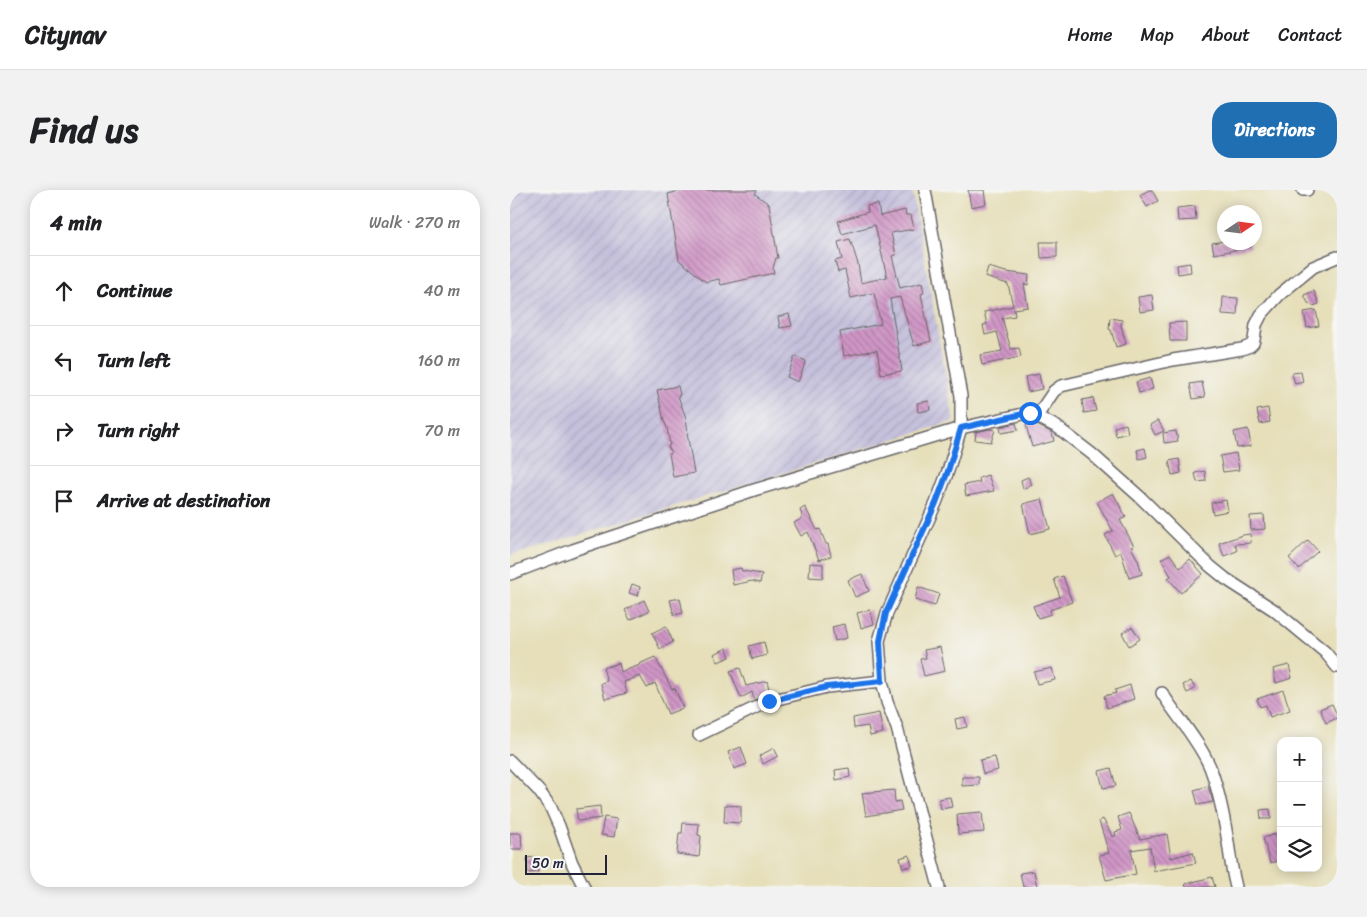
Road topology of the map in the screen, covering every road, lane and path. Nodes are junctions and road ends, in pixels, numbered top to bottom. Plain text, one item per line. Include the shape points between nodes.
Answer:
1 (925, 190) edge
2 (1337, 257) edge
3 (1037, 416) junction
4 (961, 428) junction
5 (510, 574) edge
6 (1337, 667) edge
7 (882, 681) junction
8 (1162, 693) dead end
9 (699, 736) dead end
10 (510, 761) edge
11 (584, 887) edge
12 (940, 887) edge
13 (1236, 887) edge

1 - 4 street via 961,396
2 - 3 street via 1313,267 1279,295 1261,315 1250,346 1061,386
3 - 4 street via 1023,414
3 - 6 street via 1092,454 1210,566 1274,610 1325,652
4 - 5 street via 754,490
4 - 7 street via 936,503 886,613 880,641
7 - 9 street via 827,687 769,701
7 - 12 street via 898,728
8 - 13 street via 1209,766 1224,821
10 - 11 street via 551,808

